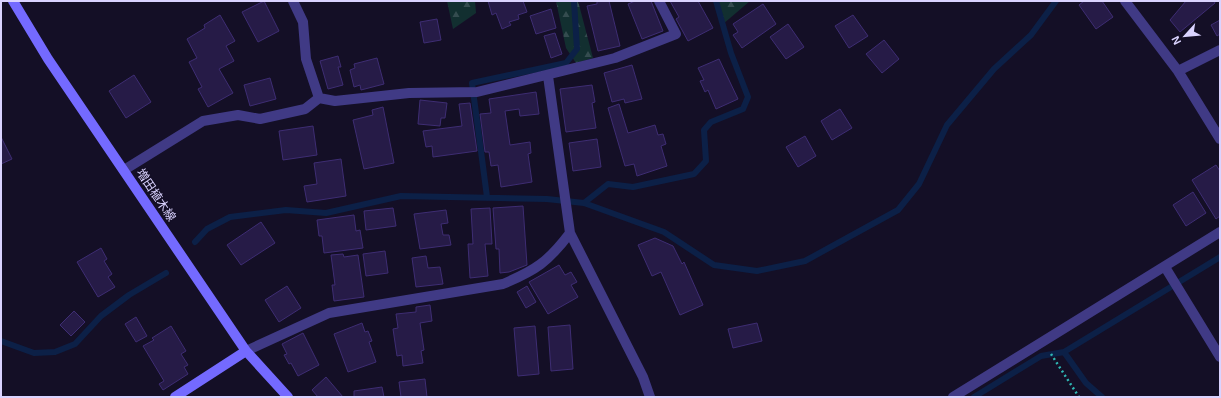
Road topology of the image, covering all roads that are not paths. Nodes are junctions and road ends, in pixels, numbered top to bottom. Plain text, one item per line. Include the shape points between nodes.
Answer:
1 (12, 1) edge
2 (292, 1) edge
3 (659, 1) edge
4 (1125, 1) edge
5 (1220, 50) edge
6 (1178, 71) junction
7 (548, 76) junction
8 (319, 98) junction
9 (1220, 139) edge
10 (124, 170) junction
11 (1220, 232) edge
12 (570, 233) junction
13 (1165, 267) junction
14 (246, 351) junction
15 (1220, 357) edge
16 (175, 397) edge
17 (288, 397) edge
18 (650, 397) edge
19 (953, 397) edge

1 - 10 street, 増田植木線 via 48,59
2 - 8 street via 303,22 306,59
3 - 7 street via 676,34 615,58
4 - 6 street
5 - 6 street
6 - 9 street
7 - 8 street via 478,92 409,93 335,101
7 - 12 street
8 - 10 street via 305,109 260,119 238,115 203,121
10 - 14 street, 増田植木線
11 - 13 street
12 - 14 street via 554,254 529,272 503,284 329,313
12 - 18 street via 643,377
13 - 15 street
13 - 19 street
14 - 16 street
14 - 17 street, 増田植木線

